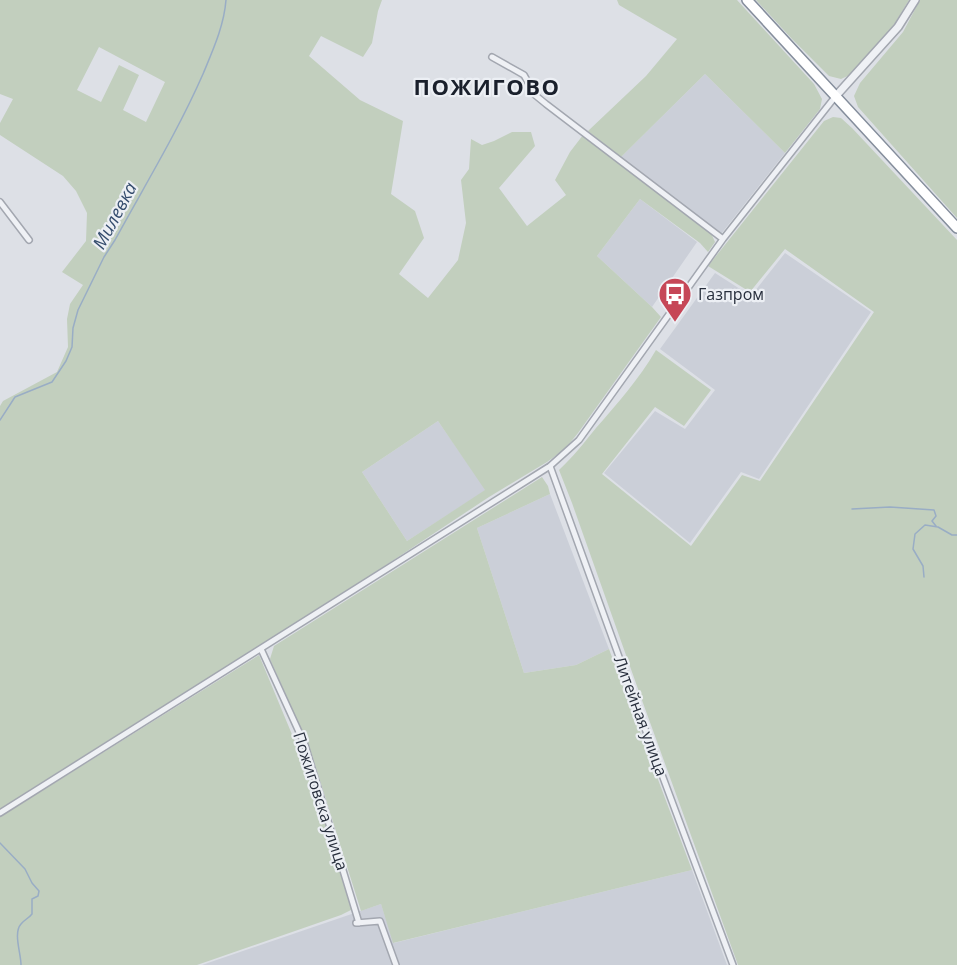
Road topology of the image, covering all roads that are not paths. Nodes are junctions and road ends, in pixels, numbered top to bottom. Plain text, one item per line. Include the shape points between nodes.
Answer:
1 (747, 0) edge
2 (915, 0) edge
3 (492, 57) dead end
4 (835, 97) junction
5 (0, 202) edge
6 (957, 228) edge
7 (723, 239) junction
8 (29, 240) dead end
9 (550, 466) junction
10 (261, 650) junction
11 (0, 813) edge
12 (396, 965) edge
13 (733, 965) edge

1 - 4 highway
2 - 4 street via 898,27
3 - 7 street via 524,75 546,104
4 - 6 highway
4 - 7 street
5 - 8 street
7 - 9 street via 579,440
9 - 10 street
9 - 13 street, Литейная улица
10 - 11 street
10 - 12 street, Пожиговска улица via 305,745 357,923 380,921

